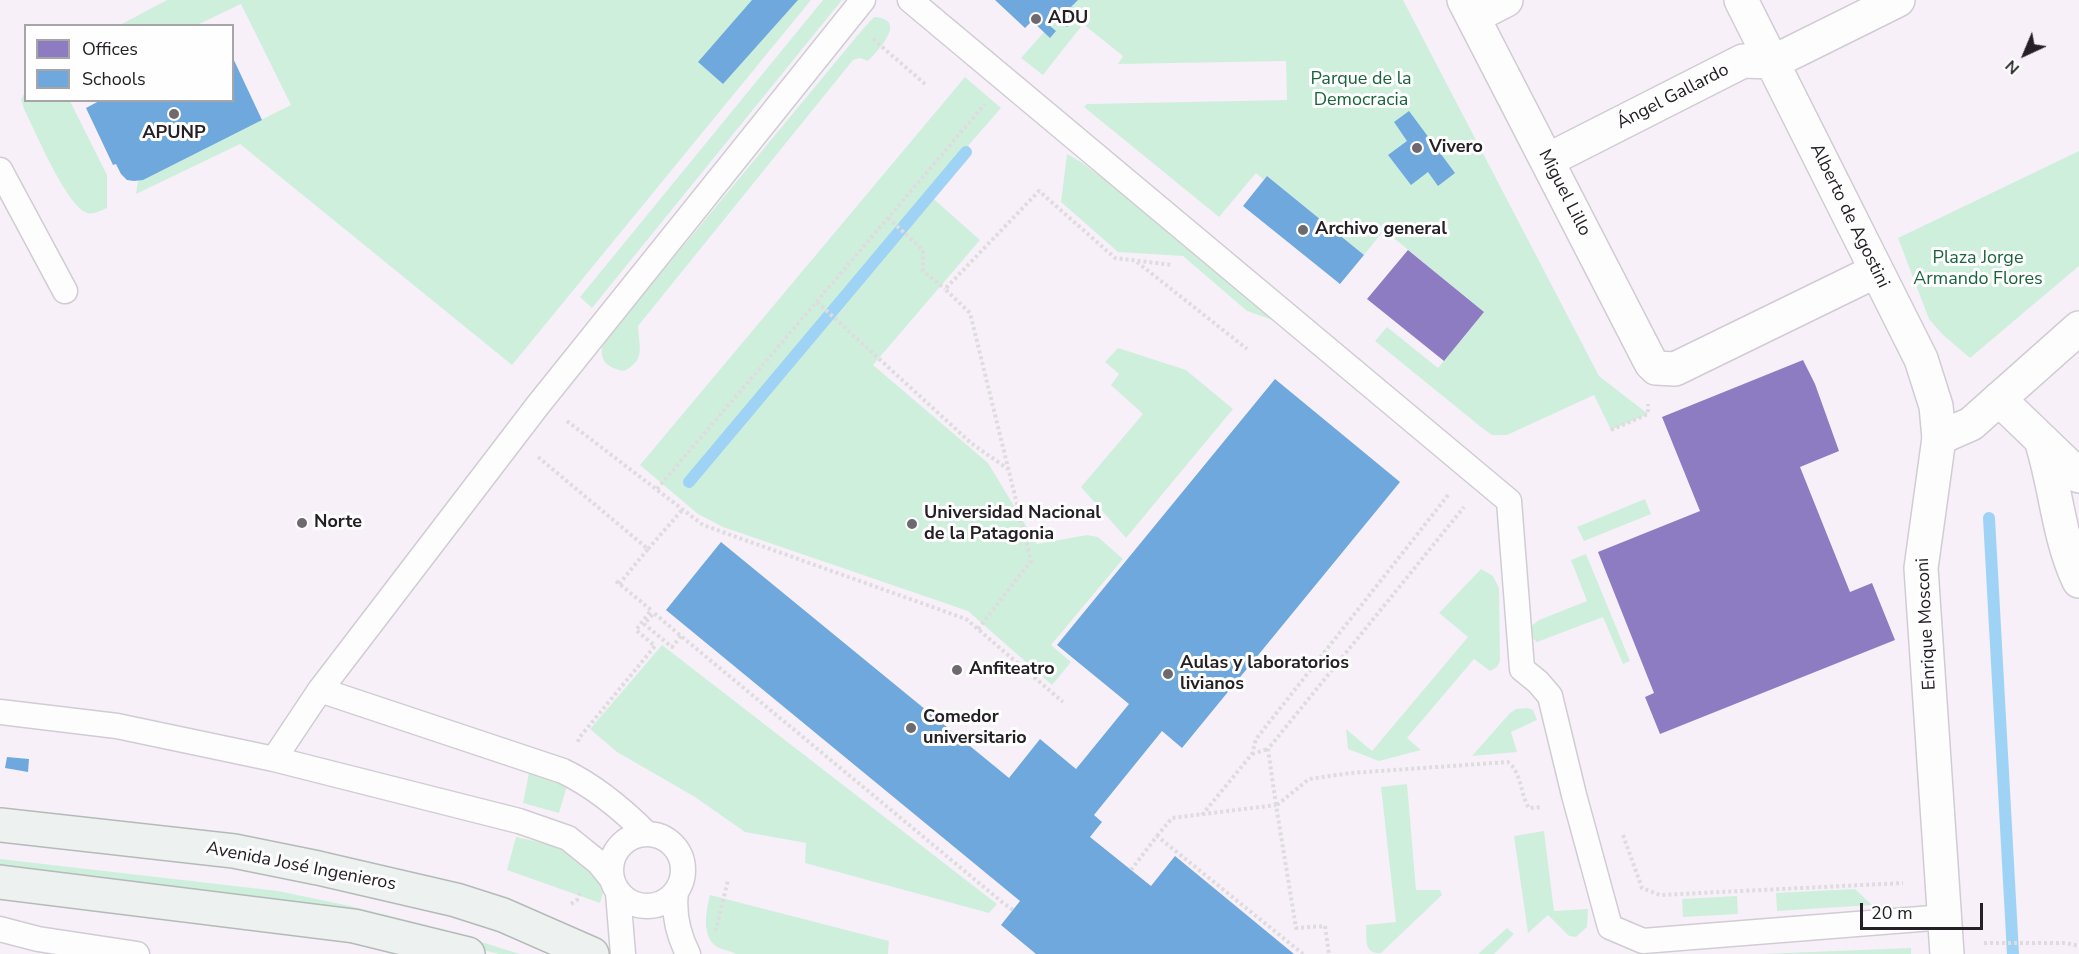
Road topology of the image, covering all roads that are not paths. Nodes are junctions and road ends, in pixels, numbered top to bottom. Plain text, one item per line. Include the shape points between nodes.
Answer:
1 (863, 0) edge
2 (910, 0) edge
3 (1506, 0) edge
4 (1741, 0) edge
5 (1898, 0) edge
6 (1469, 9) edge
7 (1773, 62) junction
8 (1548, 160) junction
9 (0, 170) edge
10 (1876, 271) junction
11 (65, 291) dead end
12 (2079, 328) edge
13 (1999, 399) junction
14 (1939, 438) junction
15 (2041, 440) junction
16 (2079, 476) edge
17 (2079, 581) edge
18 (320, 690) junction
19 (0, 712) edge
20 (274, 759) junction
21 (0, 825) edge
22 (646, 833) junction
23 (0, 882) edge
24 (615, 886) junction
25 (676, 892) junction
26 (1945, 917) junction
27 (0, 929) edge
28 (137, 954) edge
29 (468, 954) edge
30 (592, 954) edge
31 (623, 954) edge
32 (688, 954) edge
33 (1947, 954) edge

1 - 18 lane via 549,391
2 - 26 lane via 1509,501 1522,669 1550,696 1610,927 1643,940
3 - 6 street
4 - 7 street, Alberto de Agostini
5 - 7 street, Ángel Gallardo
6 - 8 street, Miguel Lillo
7 - 8 street, Ángel Gallardo via 1743,61
7 - 10 street, Alberto de Agostini
8 - 10 street, Miguel Lillo via 1656,368 1675,369
9 - 11 lane
10 - 14 street, Alberto de Agostini via 1922,359 1936,406
12 - 13 street
13 - 14 street via 1971,424
13 - 15 street
14 - 26 street, Enrique Mosconi via 1921,568
15 - 16 street
15 - 17 street
18 - 20 lane
18 - 22 lane via 563,771 601,793
19 - 20 lane via 117,726
20 - 24 lane via 546,829 585,850 599,862
21 - 30 main road, Avenida José Ingenieros via 234,851 318,868 456,900 503,915
22 - 24 lane via 630,837 617,847 611,862
22 - 25 lane via 675,846 682,861 682,877
23 - 29 main road via 354,926
24 - 25 lane via 632,903 647,907
24 - 31 lane
25 - 32 lane via 674,911
26 - 33 street, Enrique Mosconi
27 - 28 lane via 38,939

